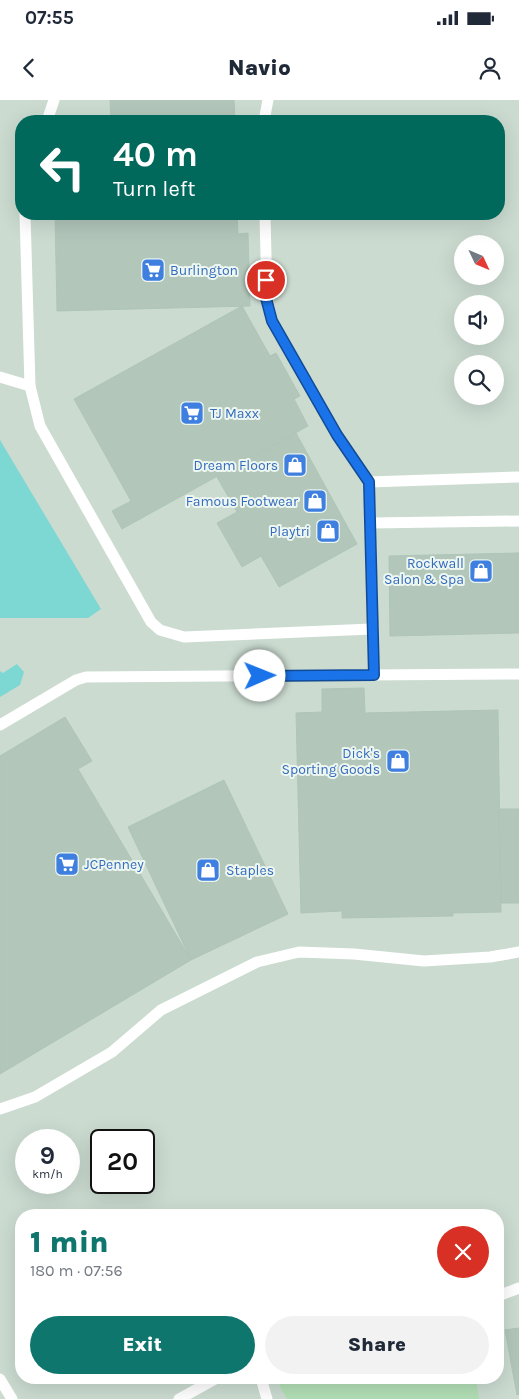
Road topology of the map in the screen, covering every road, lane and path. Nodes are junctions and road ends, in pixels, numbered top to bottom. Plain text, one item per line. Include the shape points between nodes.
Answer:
1 (54, 100) edge
2 (268, 100) edge
3 (50, 115) edge
4 (265, 115) edge
5 (25, 220) edge
6 (265, 220) edge
7 (0, 377) edge
8 (30, 386) junction
9 (519, 477) edge
10 (369, 482) junction
11 (519, 521) edge
12 (370, 523) junction
13 (372, 629) junction
14 (519, 674) edge
15 (374, 675) junction
16 (0, 725) edge
17 (519, 952) edge
18 (0, 1110) edge
19 (519, 1288) edge
20 (504, 1294) edge
21 (0, 1379) edge
22 (206, 1384) edge
23 (264, 1384) edge
24 (12, 1399) edge
25 (179, 1399) edge
26 (268, 1399) edge

1 - 3 lane
2 - 4 lane
5 - 8 lane
6 - 10 lane via 266,298 272,321 337,435
7 - 8 lane
8 - 13 lane via 40,426 151,622 160,630 184,637
9 - 10 lane
10 - 12 lane
11 - 12 lane
12 - 13 lane
13 - 15 lane
14 - 15 lane
15 - 16 lane via 86,677
17 - 18 lane via 490,958 424,961 300,952 257,962 161,1010 112,1052 35,1097
19 - 20 lane
21 - 24 lane
22 - 25 lane
23 - 26 lane

